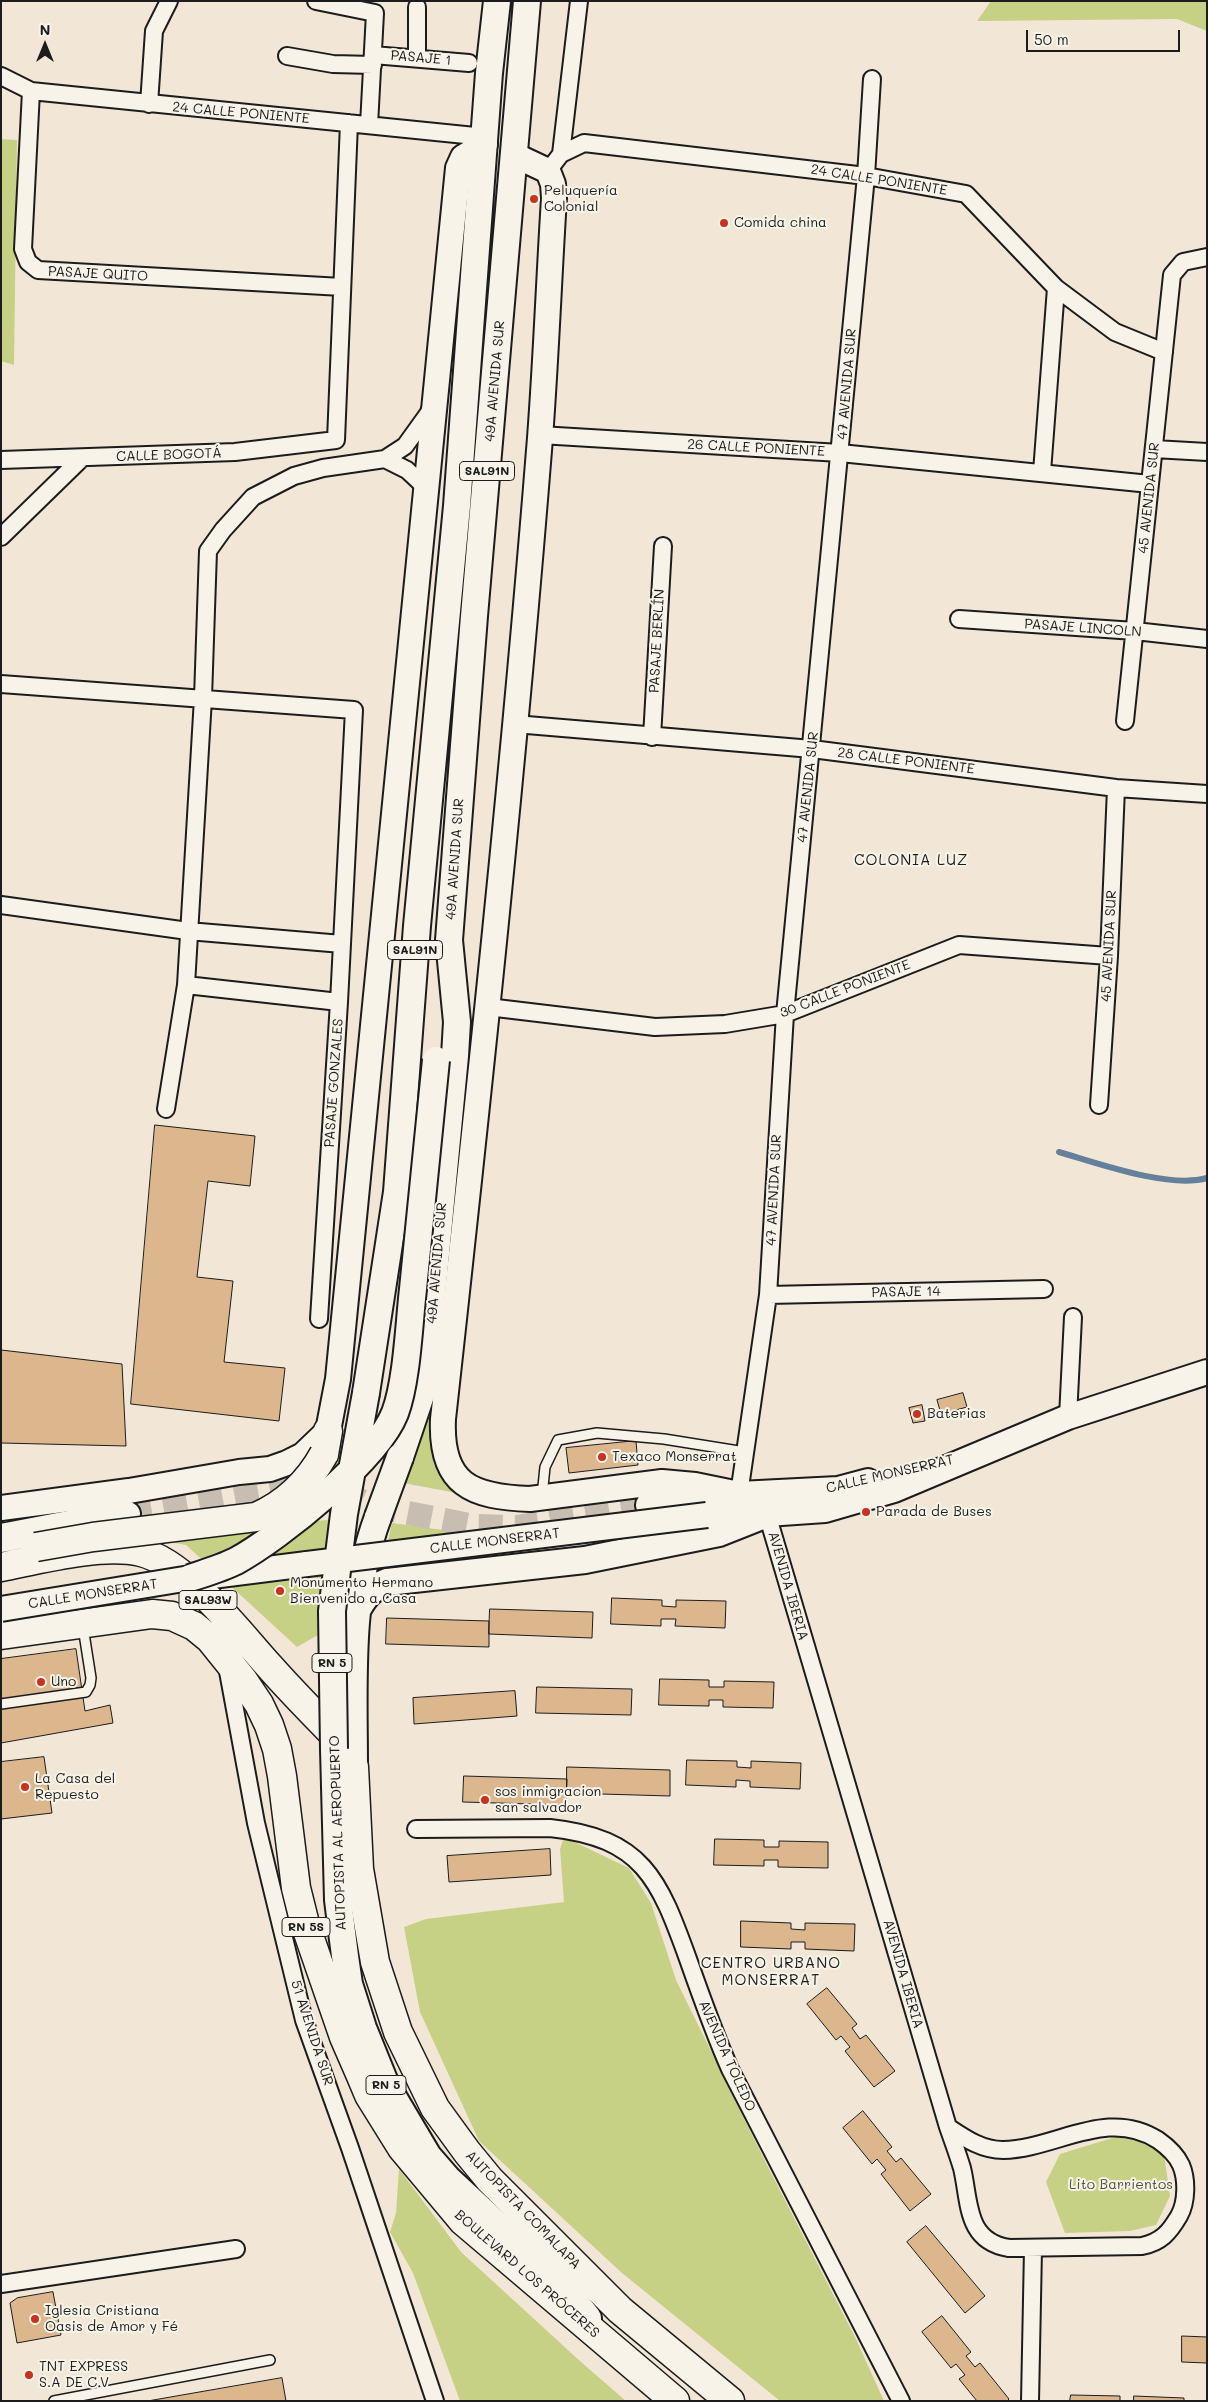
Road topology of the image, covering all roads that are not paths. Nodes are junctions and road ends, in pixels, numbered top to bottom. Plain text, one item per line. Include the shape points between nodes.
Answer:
1 (169, 1) edge
2 (316, 1) edge
3 (498, 1) edge
4 (528, 1) edge
5 (579, 1) edge
6 (417, 7) dead end
7 (288, 56) dead end
8 (417, 57) junction
9 (373, 60) junction
10 (469, 63) dead end
11 (1, 76) edge
12 (872, 79) dead end
13 (32, 91) junction
14 (149, 104) junction
15 (349, 123) junction
16 (369, 125) junction
17 (484, 147) junction
18 (514, 155) junction
19 (554, 162) junction
20 (866, 176) junction
21 (1207, 257) edge
22 (342, 288) junction
23 (1056, 288) junction
24 (1164, 352) junction
25 (435, 399) junction
26 (540, 435) junction
27 (1154, 449) junction
28 (1207, 452) edge
29 (840, 453) junction
30 (81, 459) junction
31 (385, 459) junction
32 (1, 460) edge
33 (1042, 472) junction
34 (1150, 484) junction
35 (424, 526) junction
36 (1, 537) edge
37 (662, 546) dead end
38 (959, 619) dead end
39 (1135, 631) junction
40 (1207, 639) edge
41 (1, 684) edge
42 (203, 698) junction
43 (1125, 721) dead end
44 (515, 724) junction
45 (652, 737) junction
46 (812, 749) junction
47 (1116, 788) junction
48 (1207, 794) edge
49 (1, 905) edge
50 (188, 931) junction
51 (449, 940) junction
52 (342, 944) junction
53 (1109, 956) junction
54 (186, 985) junction
55 (339, 1002) junction
56 (488, 1007) junction
57 (785, 1014) junction
58 (1100, 1105) dead end
59 (166, 1109) dead end
60 (1044, 1289) dead end
61 (768, 1295) junction
62 (319, 1318) dead end
63 (1072, 1318) dead end
64 (1207, 1372) edge
65 (366, 1393) joint
66 (1068, 1417) junction
67 (326, 1442) junction
68 (745, 1452) junction
69 (981, 1455) junction
70 (400, 1457) joint
71 (739, 1494) junction
72 (542, 1497) junction
73 (648, 1505) tunnel mouth
74 (1, 1508) edge
75 (128, 1514) tunnel mouth
76 (767, 1514) junction
77 (90, 1521) junction
78 (1, 1527) edge
79 (342, 1531) joint
80 (1, 1538) edge
81 (1, 1554) edge
82 (1, 1567) edge
83 (190, 1578) junction
84 (1, 1609) edge
85 (355, 1614) junction
86 (83, 1624) junction
87 (1, 1636) edge
88 (225, 1656) junction
89 (1, 1704) edge
90 (354, 1767) junction
91 (416, 1829) dead end
92 (948, 2128) junction
93 (236, 2248) dead end
94 (1033, 2248) junction
95 (1, 2284) edge
96 (608, 2344) junction
97 (270, 2360) dead end
98 (54, 2401) edge
99 (435, 2401) edge
100 (675, 2401) edge
101 (730, 2401) edge
102 (901, 2401) edge
103 (1030, 2401) edge

1 - 14 street via 154,31
2 - 9 street via 375,13
3 - 17 main road, 49A AVENIDA SUR / SAL91N
4 - 18 main road, 49A AVENIDA SUR / SAL91N
5 - 19 street
6 - 8 street
7 - 9 street, PASAJE 1 via 333,64
8 - 9 street, PASAJE 1
8 - 10 street, PASAJE 1
9 - 16 street
11 - 13 street, 24 CALLE PONIENTE
12 - 20 street, 47 AVENIDA SUR
13 - 14 street, 24 CALLE PONIENTE
13 - 22 street, PASAJE QUITO via 23,249 32,267 38,270
14 - 15 street, 24 CALLE PONIENTE
15 - 16 street, 24 CALLE PONIENTE
15 - 22 street
16 - 17 street, 24 CALLE PONIENTE
17 - 25 street via 463,156 458,168
17 - 65 main road, 49A AVENIDA SUR / SAL91N via 457,506 416,926 397,1192
18 - 19 street
18 - 51 main road, 49A AVENIDA SUR / SAL91N
19 - 20 street, 24 CALLE PONIENTE via 584,143
19 - 26 street, 49A AVENIDA SUR
20 - 23 street, 24 CALLE PONIENTE via 966,194
20 - 29 street, 47 AVENIDA SUR
21 - 24 street, 45 AVENIDA SUR via 1183,262 1172,274
22 - 30 street, CALLE BOGOTÁ via 336,440 235,452
23 - 24 street, 24 CALLE PONIENTE via 1115,332
23 - 33 street
24 - 27 street, 45 AVENIDA SUR
25 - 31 street via 405,446
25 - 35 street
26 - 29 street, 26 CALLE PONIENTE
26 - 44 street, 49A AVENIDA SUR
27 - 28 street
27 - 34 street, 45 AVENIDA SUR
29 - 33 street, 26 CALLE PONIENTE
29 - 46 street, 47 AVENIDA SUR
30 - 32 street, CALLE BOGOTÁ
30 - 36 street
31 - 35 street via 411,473 424,485
31 - 42 street via 323,468 294,476 253,497 223,530 208,551
33 - 34 street, 26 CALLE PONIENTE
34 - 39 street, 45 AVENIDA SUR
35 - 67 street via 338,1379
37 - 45 street, PASAJE BERLÍN
38 - 39 street, PASAJE LINCOLN
39 - 40 street, PASAJE LINCOLN
39 - 43 street, 45 AVENIDA SUR
41 - 42 street
42 - 50 street
42 - 52 street via 354,710
44 - 45 street, 28 CALLE PONIENTE
44 - 56 street, 49A AVENIDA SUR
45 - 46 street, 28 CALLE PONIENTE
46 - 47 street, 28 CALLE PONIENTE
46 - 57 street, 47 AVENIDA SUR
47 - 48 street, 28 CALLE PONIENTE
47 - 53 street, 45 AVENIDA SUR
49 - 50 street
50 - 52 street
50 - 54 street
51 - 70 main road, 49A AVENIDA SUR / SAL91N via 456,1031 430,1334 424,1389
51 - 83 main road, bridge via 410,1324 394,1414 377,1442 324,1496 235,1561
52 - 55 street
53 - 57 street, 30 CALLE PONIENTE via 960,945
53 - 58 street, 45 AVENIDA SUR
54 - 55 street, PASAJE GONZALES
54 - 59 street
55 - 62 street, PASAJE GONZALES
56 - 57 street, 30 CALLE PONIENTE via 655,1027 725,1024
56 - 72 street, 49A AVENIDA SUR via 444,1410 443,1446 452,1470 462,1483 473,1489 512,1498
57 - 61 street, 47 AVENIDA SUR
60 - 61 street, PASAJE 14
61 - 68 street, 47 AVENIDA SUR
63 - 66 street
64 - 66 street, CALLE MONSERRAT
65 - 79 main road, 49A AVENIDA SUR / RN 5, bridge
66 - 69 street, CALLE MONSERRAT
67 - 74 street via 270,1469
67 - 81 highway, bridge via 306,1480 272,1510 256,1517 93,1537
68 - 71 street, 47 AVENIDA SUR
68 - 72 lane via 664,1439 597,1434 558,1440 545,1468
69 - 71 street, CALLE MONSERRAT via 904,1470 838,1489
69 - 76 street, CALLE MONSERRAT via 894,1490 825,1510
70 - 85 main road, 49A AVENIDA SUR / RN 5, bridge via 362,1568
71 - 72 street, 49A AVENIDA SUR via 662,1482
71 - 73 street, CALLE MONSERRAT
75 - 77 street
76 - 83 street, CALLE MONSERRAT, bridge via 707,1515
76 - 85 main road via 719,1533 585,1560 387,1582 375,1586
76 - 92 street, AVENIDA IBERIA
77 - 78 street
77 - 80 highway
79 - 96 main road, AUTOPISTA AL AEROPUERTO / RN 5, bridge via 332,1611 338,1900 349,1984 363,2028 386,2085 428,2156 448,2179 562,2284
82 - 90 highway, SAL93W via 108,1550 140,1552 157,1558 184,1576 215,1606 341,1742
83 - 84 street, CALLE MONSERRAT, bridge
85 - 90 main road, 49A AVENIDA SUR / RN 5
86 - 87 highway, BOULEVARD LOS PRÓCERES / RN 5S
86 - 88 highway, BOULEVARD LOS PRÓCERES / RN 5S via 152,1614 172,1616 194,1626
86 - 89 lane via 91,1678 86,1692
88 - 96 highway, BOULEVARD LOS PRÓCERES / RN 5S via 259,1704 274,1741 282,1776 296,1888 344,2037 369,2095 402,2148 463,2221
88 - 99 street, 51 AVENIDA SUR via 256,1823 304,2020
90 - 101 highway, AUTOPISTA COMALAPA / RN 5 via 359,1869 375,1962 398,2032 431,2101 490,2180 620,2310
91 - 102 street, AVENIDA TOLEDO via 569,1830 613,1844 647,1871 668,1904 710,2025 730,2069
92 - 94 street, AVENIDA IBERIA via 962,2169 968,2207 977,2229 989,2241 1002,2247
92 - 94 street, AVENIDA IBERIA via 978,2146 1003,2150 1023,2148 1094,2128 1127,2128 1153,2137 1177,2157 1185,2177 1183,2203 1180,2214 1159,2241 1142,2246
93 - 95 street
94 - 103 street
96 - 100 highway, RN 5
97 - 98 lane

